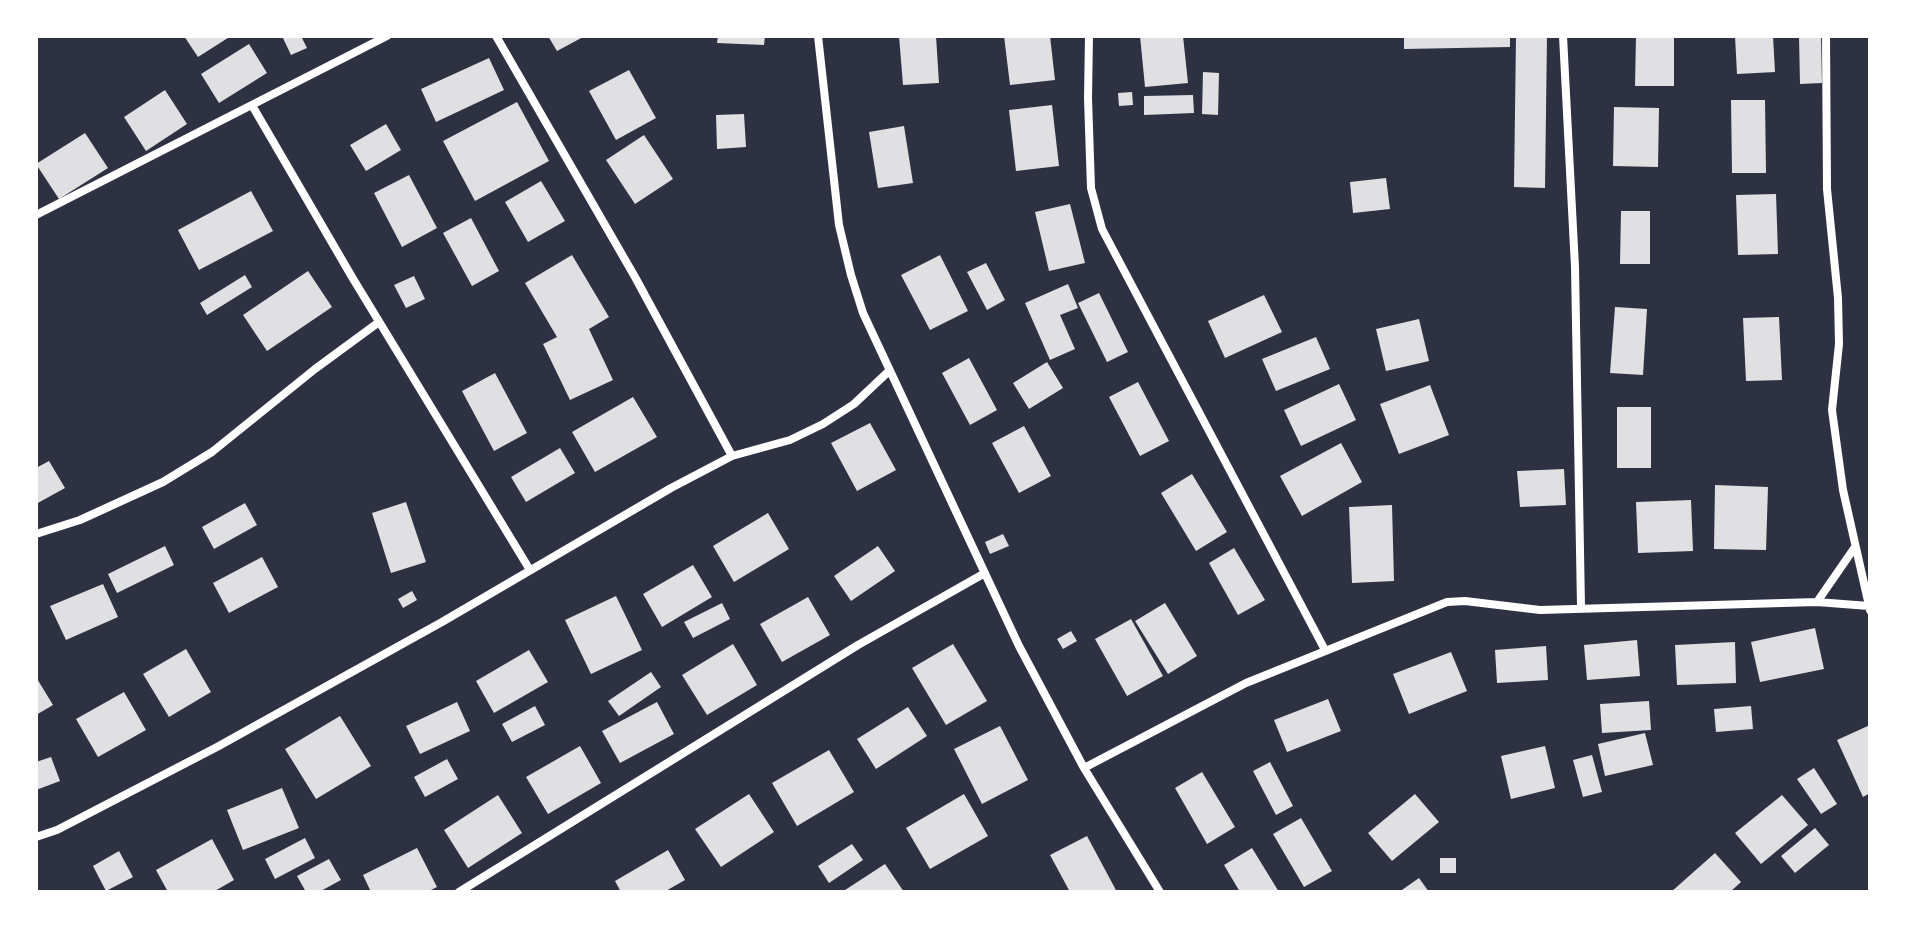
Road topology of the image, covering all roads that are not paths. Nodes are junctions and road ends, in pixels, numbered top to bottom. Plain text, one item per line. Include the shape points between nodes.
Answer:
1 (387, 36) edge
2 (496, 36) edge
3 (818, 36) edge
4 (1089, 36) edge
5 (1563, 36) edge
6 (1826, 36) edge
7 (253, 107) junction
8 (36, 215) edge
9 (379, 322) junction
10 (889, 371) junction
11 (732, 456) junction
12 (36, 534) edge
13 (1855, 547) junction
14 (530, 570) junction
15 (985, 573) junction
16 (1817, 602) junction
17 (1581, 607) junction
18 (1869, 608) edge
19 (1325, 650) junction
20 (1084, 768) junction
21 (36, 837) edge
22 (459, 892) edge
23 (1160, 892) edge

1 - 7 street
2 - 11 street
3 - 10 street via 839,225 863,313
4 - 19 street via 1090,175 1102,229
5 - 17 street via 1575,267
6 - 13 street via 1827,189 1839,344 1832,410
7 - 8 street
7 - 9 street
9 - 12 street via 212,452 163,482
9 - 14 street
10 - 11 street via 823,424 790,440
10 - 15 street
11 - 14 street
13 - 16 street
13 - 18 street
14 - 21 street via 217,747
15 - 20 street
15 - 22 street via 858,645
16 - 17 street
16 - 18 street
17 - 19 street via 1540,610 1447,602
19 - 20 street via 1246,683
20 - 23 street

